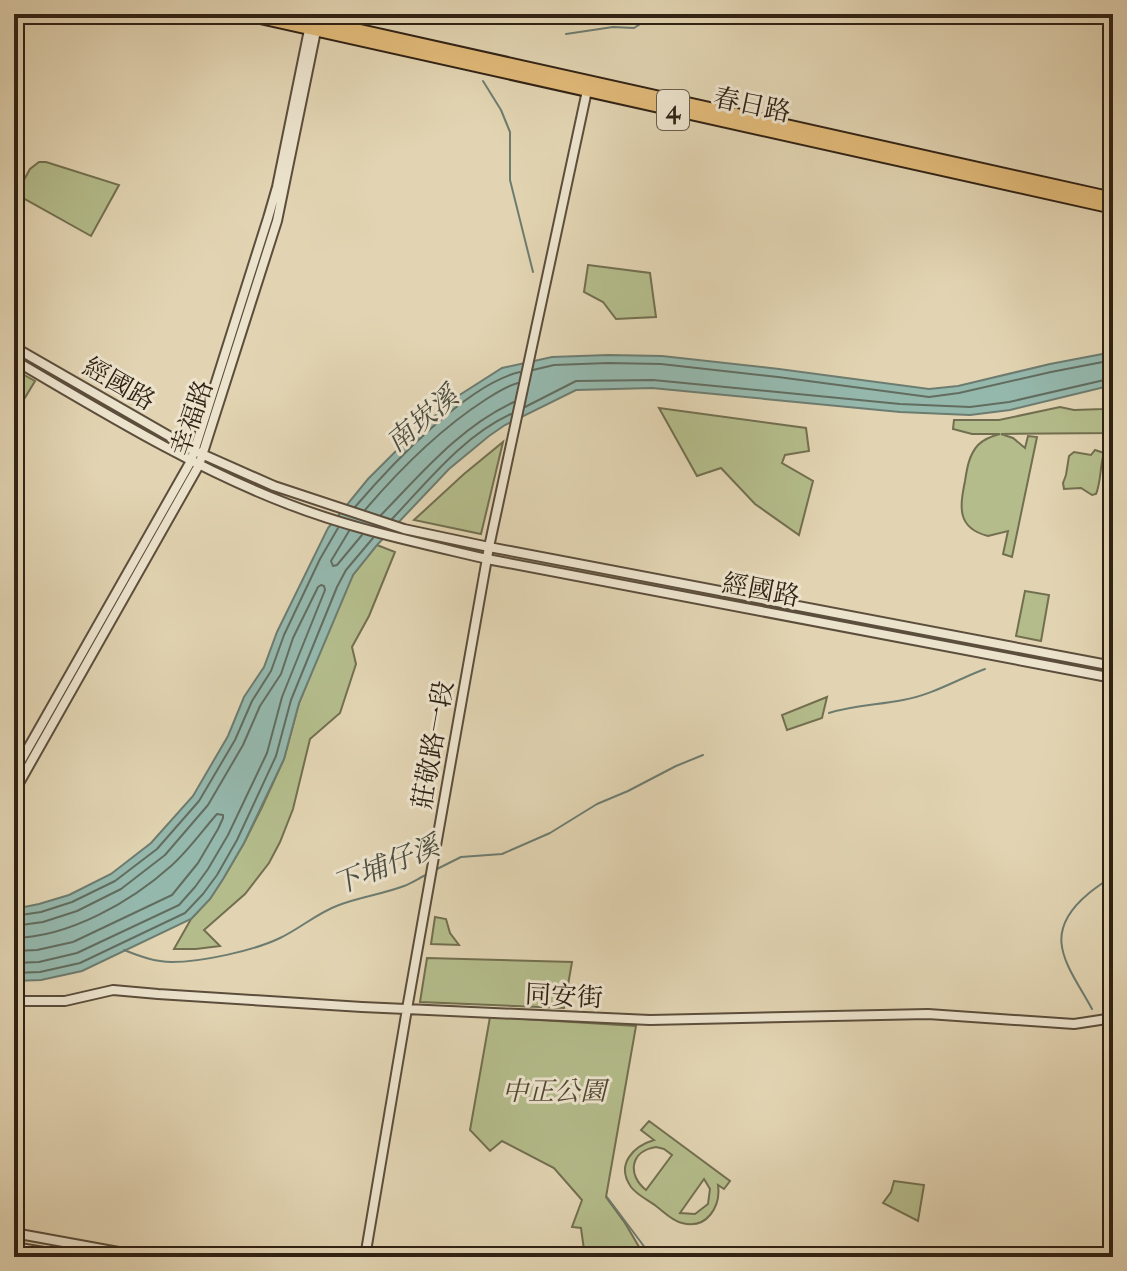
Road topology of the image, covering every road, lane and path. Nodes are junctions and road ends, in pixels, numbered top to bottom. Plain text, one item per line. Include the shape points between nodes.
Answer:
1 (242, 14) edge
2 (288, 14) edge
3 (314, 25) junction
4 (588, 87) junction
5 (1113, 198) edge
6 (1113, 208) edge
7 (14, 347) edge
8 (14, 360) edge
9 (199, 453) junction
10 (195, 463) junction
11 (489, 547) junction
12 (487, 559) junction
13 (1113, 666) edge
14 (1113, 678) edge
15 (14, 773) edge
16 (14, 792) edge
17 (14, 1001) edge
18 (407, 1009) junction
19 (1113, 1018) edge
20 (14, 1233) edge
21 (14, 1247) edge
22 (74, 1257) edge
23 (146, 1257) edge
24 (365, 1257) edge

1 - 3 main road, 春日路 / 4
2 - 3 main road, 春日路 / 4
3 - 4 main road, 春日路 / 4
3 - 9 street, 幸福路 via 277,221
4 - 5 main road, 春日路 / 4
4 - 6 main road, 春日路 / 4
4 - 11 street, 莊敬路一段
7 - 9 street, 經國路
8 - 10 street, 經國路
9 - 10 street, 幸福路
9 - 11 street, 經國路 via 338,508
10 - 12 street, 經國路 via 290,505
10 - 15 street, 幸福路
10 - 16 street, 幸福路
11 - 12 street, 莊敬路一段
11 - 13 street, 經國路
12 - 14 street, 經國路
12 - 18 street, 莊敬路一段
17 - 18 street, 同安街 via 65,1001 125,990
18 - 19 street, 同安街 via 650,1020 928,1014 1074,1024
18 - 24 street, 莊敬路一段
20 - 23 street
21 - 22 street

